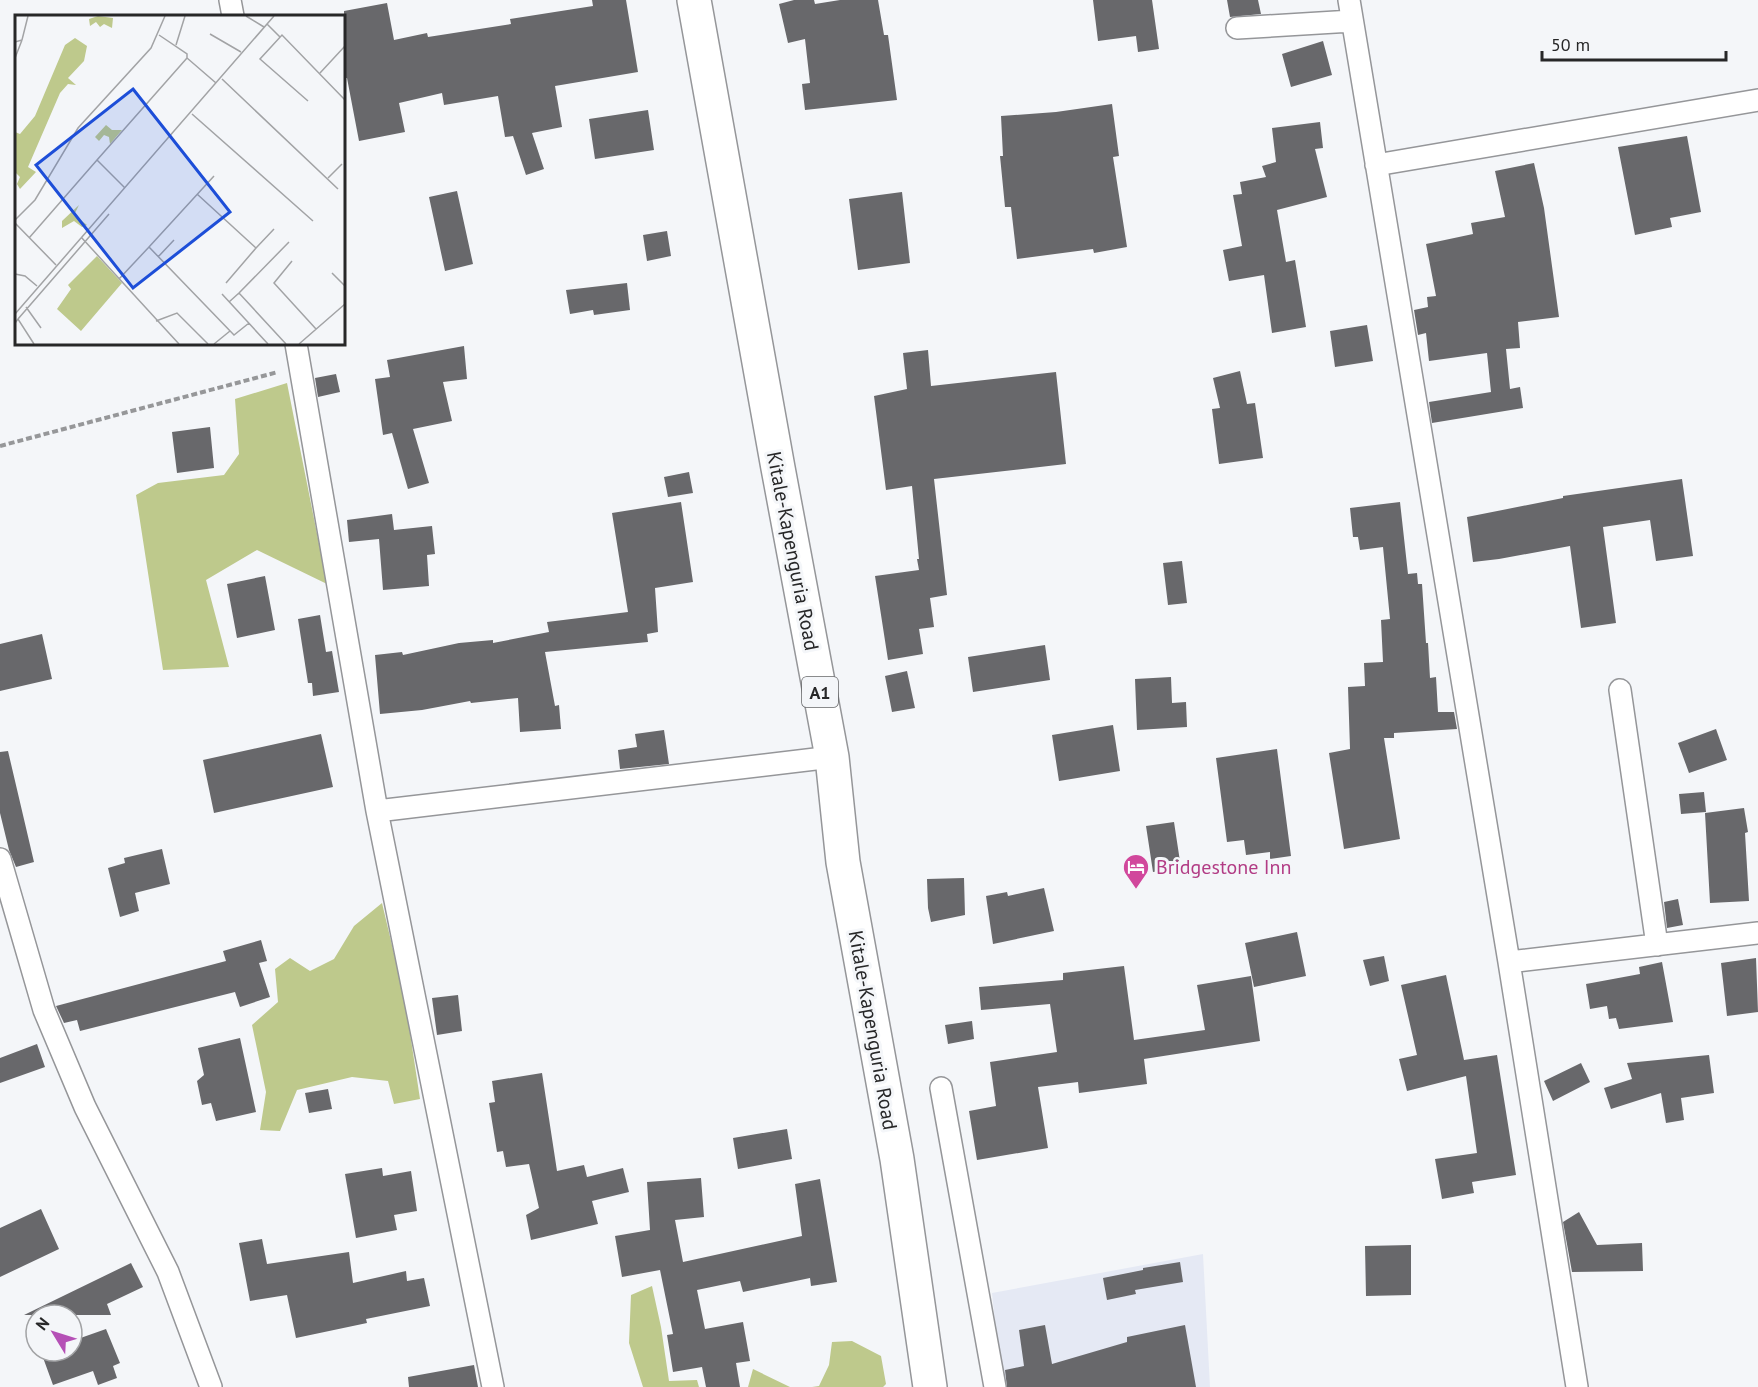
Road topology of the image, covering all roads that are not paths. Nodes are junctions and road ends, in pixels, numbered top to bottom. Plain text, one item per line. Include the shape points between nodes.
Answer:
1 (230, 0) edge
2 (694, 0) edge
3 (1350, 10) edge
4 (233, 15) edge
5 (1237, 28) dead end
6 (1758, 100) edge
7 (1376, 165) junction
8 (296, 345) edge
9 (1620, 690) dead end
10 (832, 757) junction
11 (378, 811) junction
12 (0, 859) edge
13 (1758, 933) edge
14 (1657, 945) junction
15 (1509, 962) junction
16 (941, 1088) dead end
17 (211, 1387) edge
18 (493, 1387) edge
19 (930, 1387) edge
20 (995, 1387) edge
21 (1577, 1387) edge

1 - 4 street
2 - 10 highway, Kitale-Kapenguria Road / A1
3 - 5 street
3 - 7 street
6 - 7 street
7 - 15 street
8 - 11 street
9 - 14 street
10 - 11 street
10 - 19 highway, Kitale-Kapenguria Road / A1 via 843,862 897,1159
11 - 18 street
12 - 17 street via 44,1010 85,1107 168,1272
13 - 14 street
14 - 15 street
15 - 21 street
16 - 20 street

